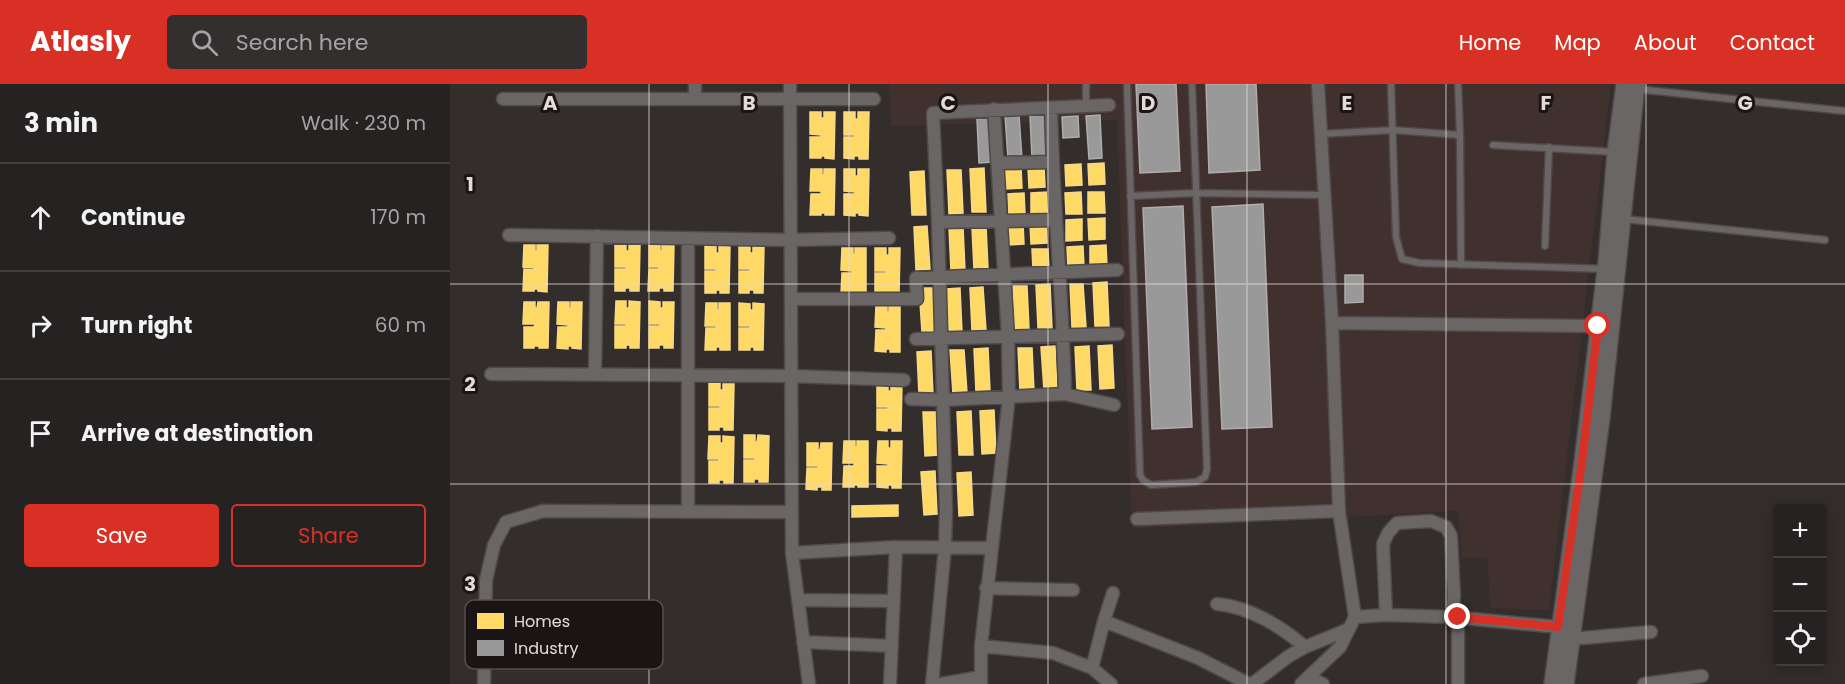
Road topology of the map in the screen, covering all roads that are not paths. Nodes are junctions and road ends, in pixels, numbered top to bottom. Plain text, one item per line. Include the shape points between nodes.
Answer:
1 (602, 84) edge
2 (695, 84) edge
3 (790, 84) edge
4 (1086, 84) edge
5 (1127, 84) edge
6 (1192, 84) edge
7 (1318, 84) edge
8 (1391, 84) edge
9 (1458, 84) edge
10 (1632, 86) edge
11 (602, 98) junction
12 (503, 99) dead end
13 (695, 99) junction
14 (790, 99) junction
15 (874, 99) dead end
16 (1086, 105) junction
17 (1109, 105) dead end
18 (994, 109) junction
19 (1052, 109) junction
20 (1845, 111) edge
21 (1393, 130) junction
22 (1320, 134) junction
23 (1460, 135) junction
24 (1493, 145) dead end
25 (1549, 147) junction
26 (1622, 152) junction
27 (1053, 162) junction
28 (997, 163) junction
29 (1196, 193) junction
30 (1324, 195) junction
31 (1130, 196) junction
32 (1624, 219) junction
33 (1056, 220) junction
34 (938, 222) junction
35 (1000, 222) junction
36 (509, 235) dead end
37 (597, 236) junction
38 (688, 238) junction
39 (890, 238) dead end
40 (790, 240) junction
41 (1826, 240) dead end
42 (1545, 246) dead end
43 (1461, 265) junction
44 (1611, 269) junction
45 (1117, 270) dead end
46 (1060, 273) junction
47 (1004, 275) junction
48 (939, 278) junction
49 (791, 300) junction
50 (1332, 323) junction
51 (1598, 326) junction
52 (1118, 334) dead end
53 (1064, 336) junction
54 (1008, 337) junction
55 (916, 339) dead end
56 (941, 339) junction
57 (491, 374) dead end
58 (595, 374) junction
59 (687, 375) junction
60 (790, 376) junction
61 (903, 380) dead end
62 (1065, 394) junction
63 (1009, 397) junction
64 (911, 399) dead end
65 (944, 400) junction
66 (1114, 405) dead end
67 (1339, 511) junction
68 (688, 512) junction
69 (792, 512) junction
70 (1137, 519) dead end
71 (896, 547) junction
72 (945, 547) junction
73 (992, 548) junction
74 (792, 553) junction
75 (986, 588) junction
76 (1073, 590) dead end
77 (1113, 593) dead end
78 (486, 600) edge
79 (798, 600) junction
80 (894, 601) junction
81 (1217, 604) dead end
82 (1386, 615) junction
83 (1355, 617) junction
84 (1455, 617) junction
85 (1104, 621) junction
86 (1558, 627) junction
87 (1349, 629) junction
88 (1651, 632) dead end
89 (1571, 639) junction
90 (803, 642) junction
91 (892, 646) junction
92 (981, 646) junction
93 (1305, 647) junction
94 (1092, 668) junction
95 (484, 669) edge
96 (1702, 676) dead end
97 (1305, 680) edge
98 (981, 681) edge
99 (484, 684) edge
100 (809, 684) edge
101 (890, 684) edge
102 (932, 684) edge
103 (941, 684) edge
104 (1111, 684) edge
105 (1250, 684) edge
106 (1323, 684) edge
107 (1458, 684) edge
108 (1552, 684) edge
109 (1566, 684) edge
110 (1644, 684) edge

1 - 11 street
2 - 13 street
3 - 14 street
4 - 16 lane
5 - 31 lane
6 - 29 lane
7 - 22 street
8 - 21 lane
9 - 23 lane
10 - 20 lane
10 - 26 street
11 - 12 street
11 - 13 street
13 - 14 street
14 - 15 street
14 - 40 street
16 - 17 street
16 - 19 street
18 - 19 street
18 - 28 street
18 - 34 street via 933,112
19 - 27 street
21 - 22 lane
21 - 23 lane
21 - 43 lane via 1396,237 1402,259
22 - 30 street
23 - 43 lane
24 - 25 lane
25 - 26 lane
25 - 42 lane
26 - 32 street
26 - 44 street
27 - 28 street
27 - 33 street
28 - 35 street
29 - 30 lane
29 - 31 lane
29 - 31 lane via 1207,469 1205,477 1196,483 1151,485 1140,475
30 - 50 street
32 - 41 lane
32 - 44 street
33 - 35 street
33 - 46 street
34 - 35 street
34 - 48 street
35 - 47 street
36 - 37 street
37 - 38 street
37 - 58 street
38 - 40 street
38 - 59 street
39 - 40 street
40 - 49 street
43 - 44 lane
44 - 51 street
44 - 89 street via 1602,418
45 - 46 street
46 - 47 street
46 - 53 street
47 - 48 street
47 - 54 street
48 - 49 street via 916,278 916,299
48 - 56 street
49 - 60 street
50 - 51 street
50 - 67 street
51 - 86 street
52 - 53 street
53 - 54 street
53 - 62 street
54 - 56 street
54 - 63 street
55 - 56 street
56 - 65 street
57 - 58 street
58 - 59 street
59 - 60 street
59 - 68 street
60 - 61 street
60 - 69 street
62 - 63 street
62 - 66 street
63 - 65 street
63 - 73 street
64 - 65 street
65 - 72 street
67 - 70 street
67 - 83 street
68 - 69 street
68 - 78 street via 543,512 506,522 494,545
69 - 74 street
71 - 72 street
71 - 74 street
71 - 80 street
72 - 73 street
72 - 102 street
73 - 75 street
74 - 79 street
75 - 76 street
75 - 92 street
77 - 85 street
79 - 80 street
79 - 90 street
80 - 91 street
81 - 93 street via 1233,606 1266,620
82 - 83 street
82 - 84 street
82 - 84 street via 1383,544 1388,533 1397,523 1431,521 1446,527 1452,536
83 - 87 street
84 - 86 street
84 - 107 street
85 - 94 street
85 - 105 street via 1198,658
86 - 108 street
87 - 93 street
87 - 97 street via 1340,647
88 - 89 street
89 - 109 street
90 - 91 street
90 - 100 street
91 - 101 street
92 - 94 street via 1053,653
92 - 98 street
93 - 105 street
94 - 104 street
95 - 99 street
96 - 110 street
97 - 106 street
98 - 103 street

